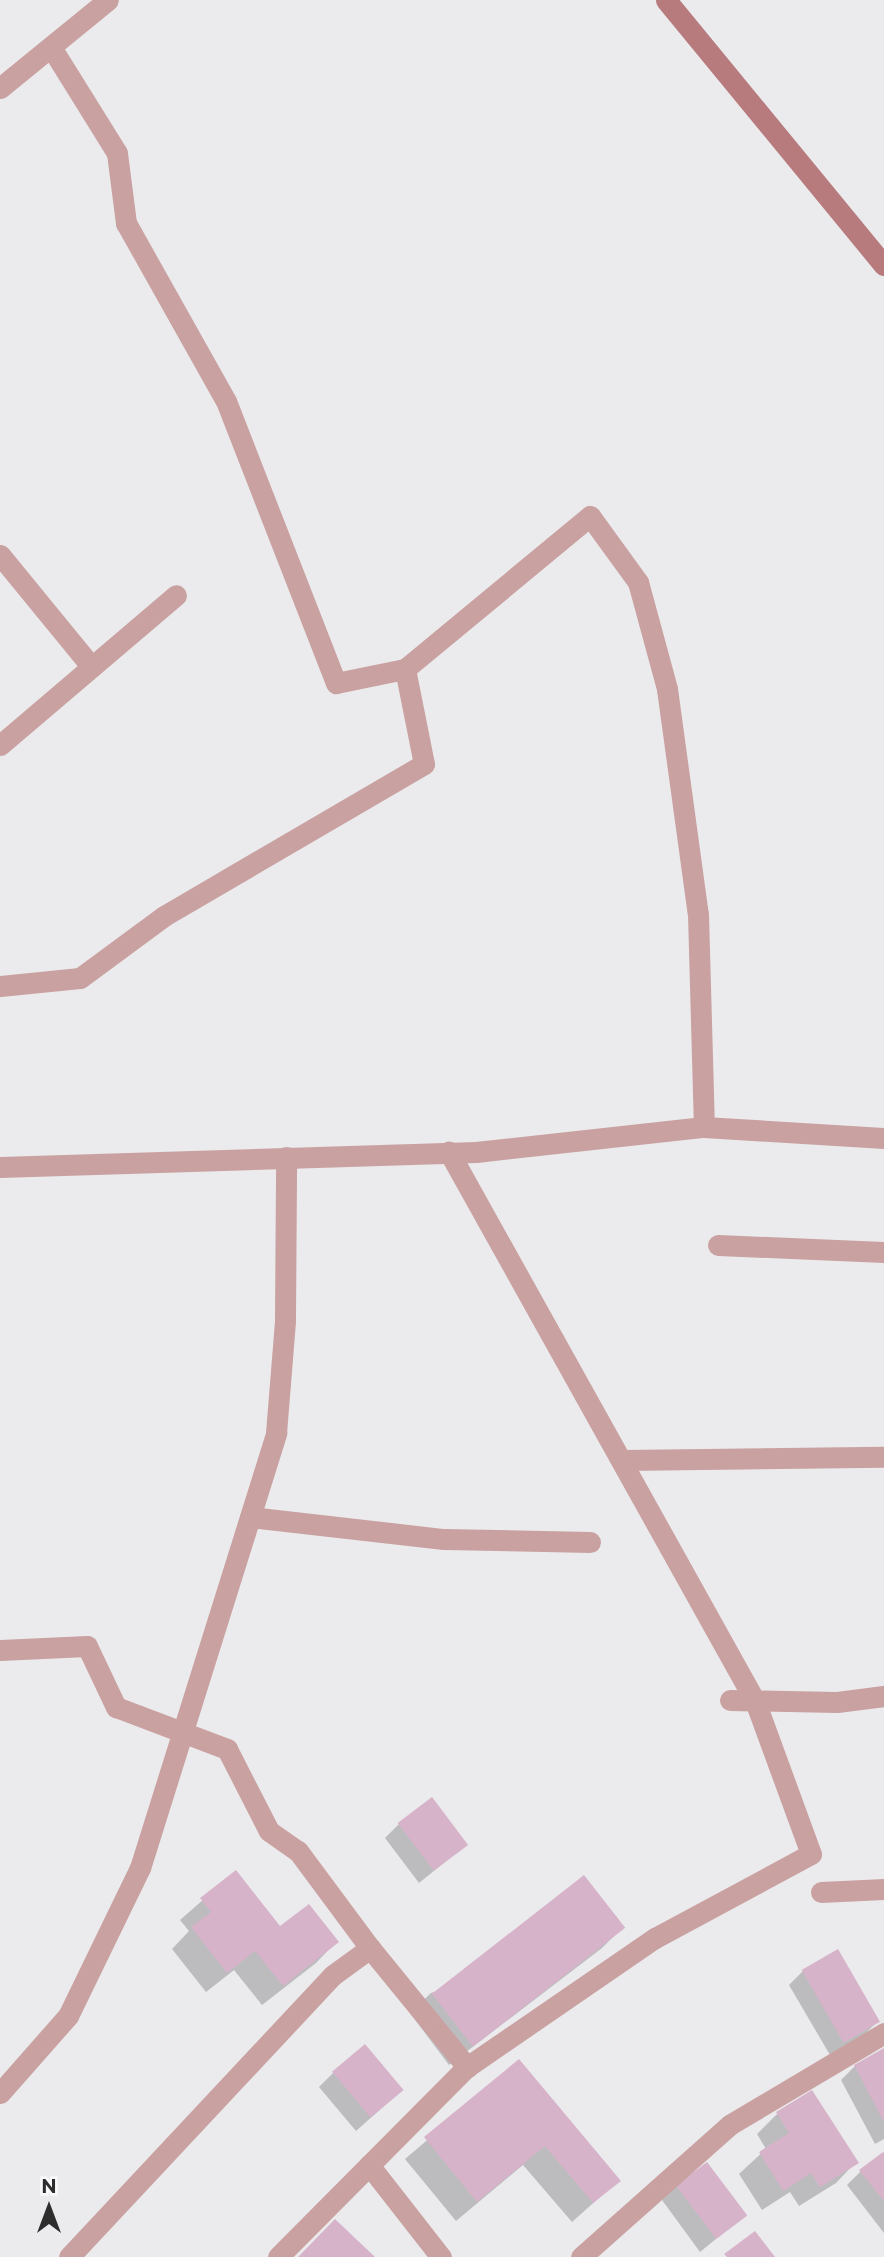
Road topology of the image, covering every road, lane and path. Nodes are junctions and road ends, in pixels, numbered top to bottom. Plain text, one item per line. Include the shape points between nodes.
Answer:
1 (108, 0) edge
2 (666, 0) edge
3 (51, 47) junction
4 (0, 88) edge
5 (884, 265) edge
6 (0, 555) edge
7 (176, 595) dead end
8 (91, 666) junction
9 (405, 668) junction
10 (0, 745) edge
11 (0, 986) edge
12 (704, 1127) junction
13 (884, 1139) edge
14 (449, 1153) junction
15 (286, 1157) junction
16 (0, 1167) edge
17 (718, 1245) dead end
18 (884, 1252) edge
19 (884, 1457) edge
20 (623, 1460) junction
21 (250, 1517) junction
22 (590, 1542) dead end
23 (0, 1650) edge
24 (884, 1696) edge
25 (730, 1700) dead end
26 (755, 1701) junction
27 (183, 1730) junction
28 (884, 1889) edge
29 (821, 1892) dead end
30 (370, 1948) junction
31 (884, 2033) edge
32 (467, 2067) junction
33 (0, 2093) edge
34 (369, 2165) junction
35 (69, 2257) edge
36 (278, 2257) edge
37 (441, 2257) edge
38 (581, 2257) edge

1 - 3 street
2 - 5 street
3 - 4 street
3 - 9 street via 117,153 126,223 226,401 336,683
6 - 8 street
7 - 8 street
8 - 10 street
9 - 11 street via 424,764 164,916 80,978
9 - 12 street via 590,516 638,582 667,689 698,914
12 - 13 street
12 - 14 street
14 - 15 street
14 - 20 street
15 - 16 street
15 - 21 street via 285,1320 276,1433
17 - 18 street
19 - 20 street
20 - 26 street
21 - 22 street via 444,1539
21 - 27 street
23 - 27 street via 87,1646 116,1707
24 - 26 street via 837,1702
25 - 26 street
26 - 32 street via 811,1854 655,1938
27 - 30 street via 227,1749 269,1830 298,1851
27 - 33 street via 140,1868 68,2016
28 - 29 street
30 - 32 street
30 - 35 street via 333,1975
31 - 38 street via 732,2124
32 - 34 street
34 - 36 street
34 - 37 street

